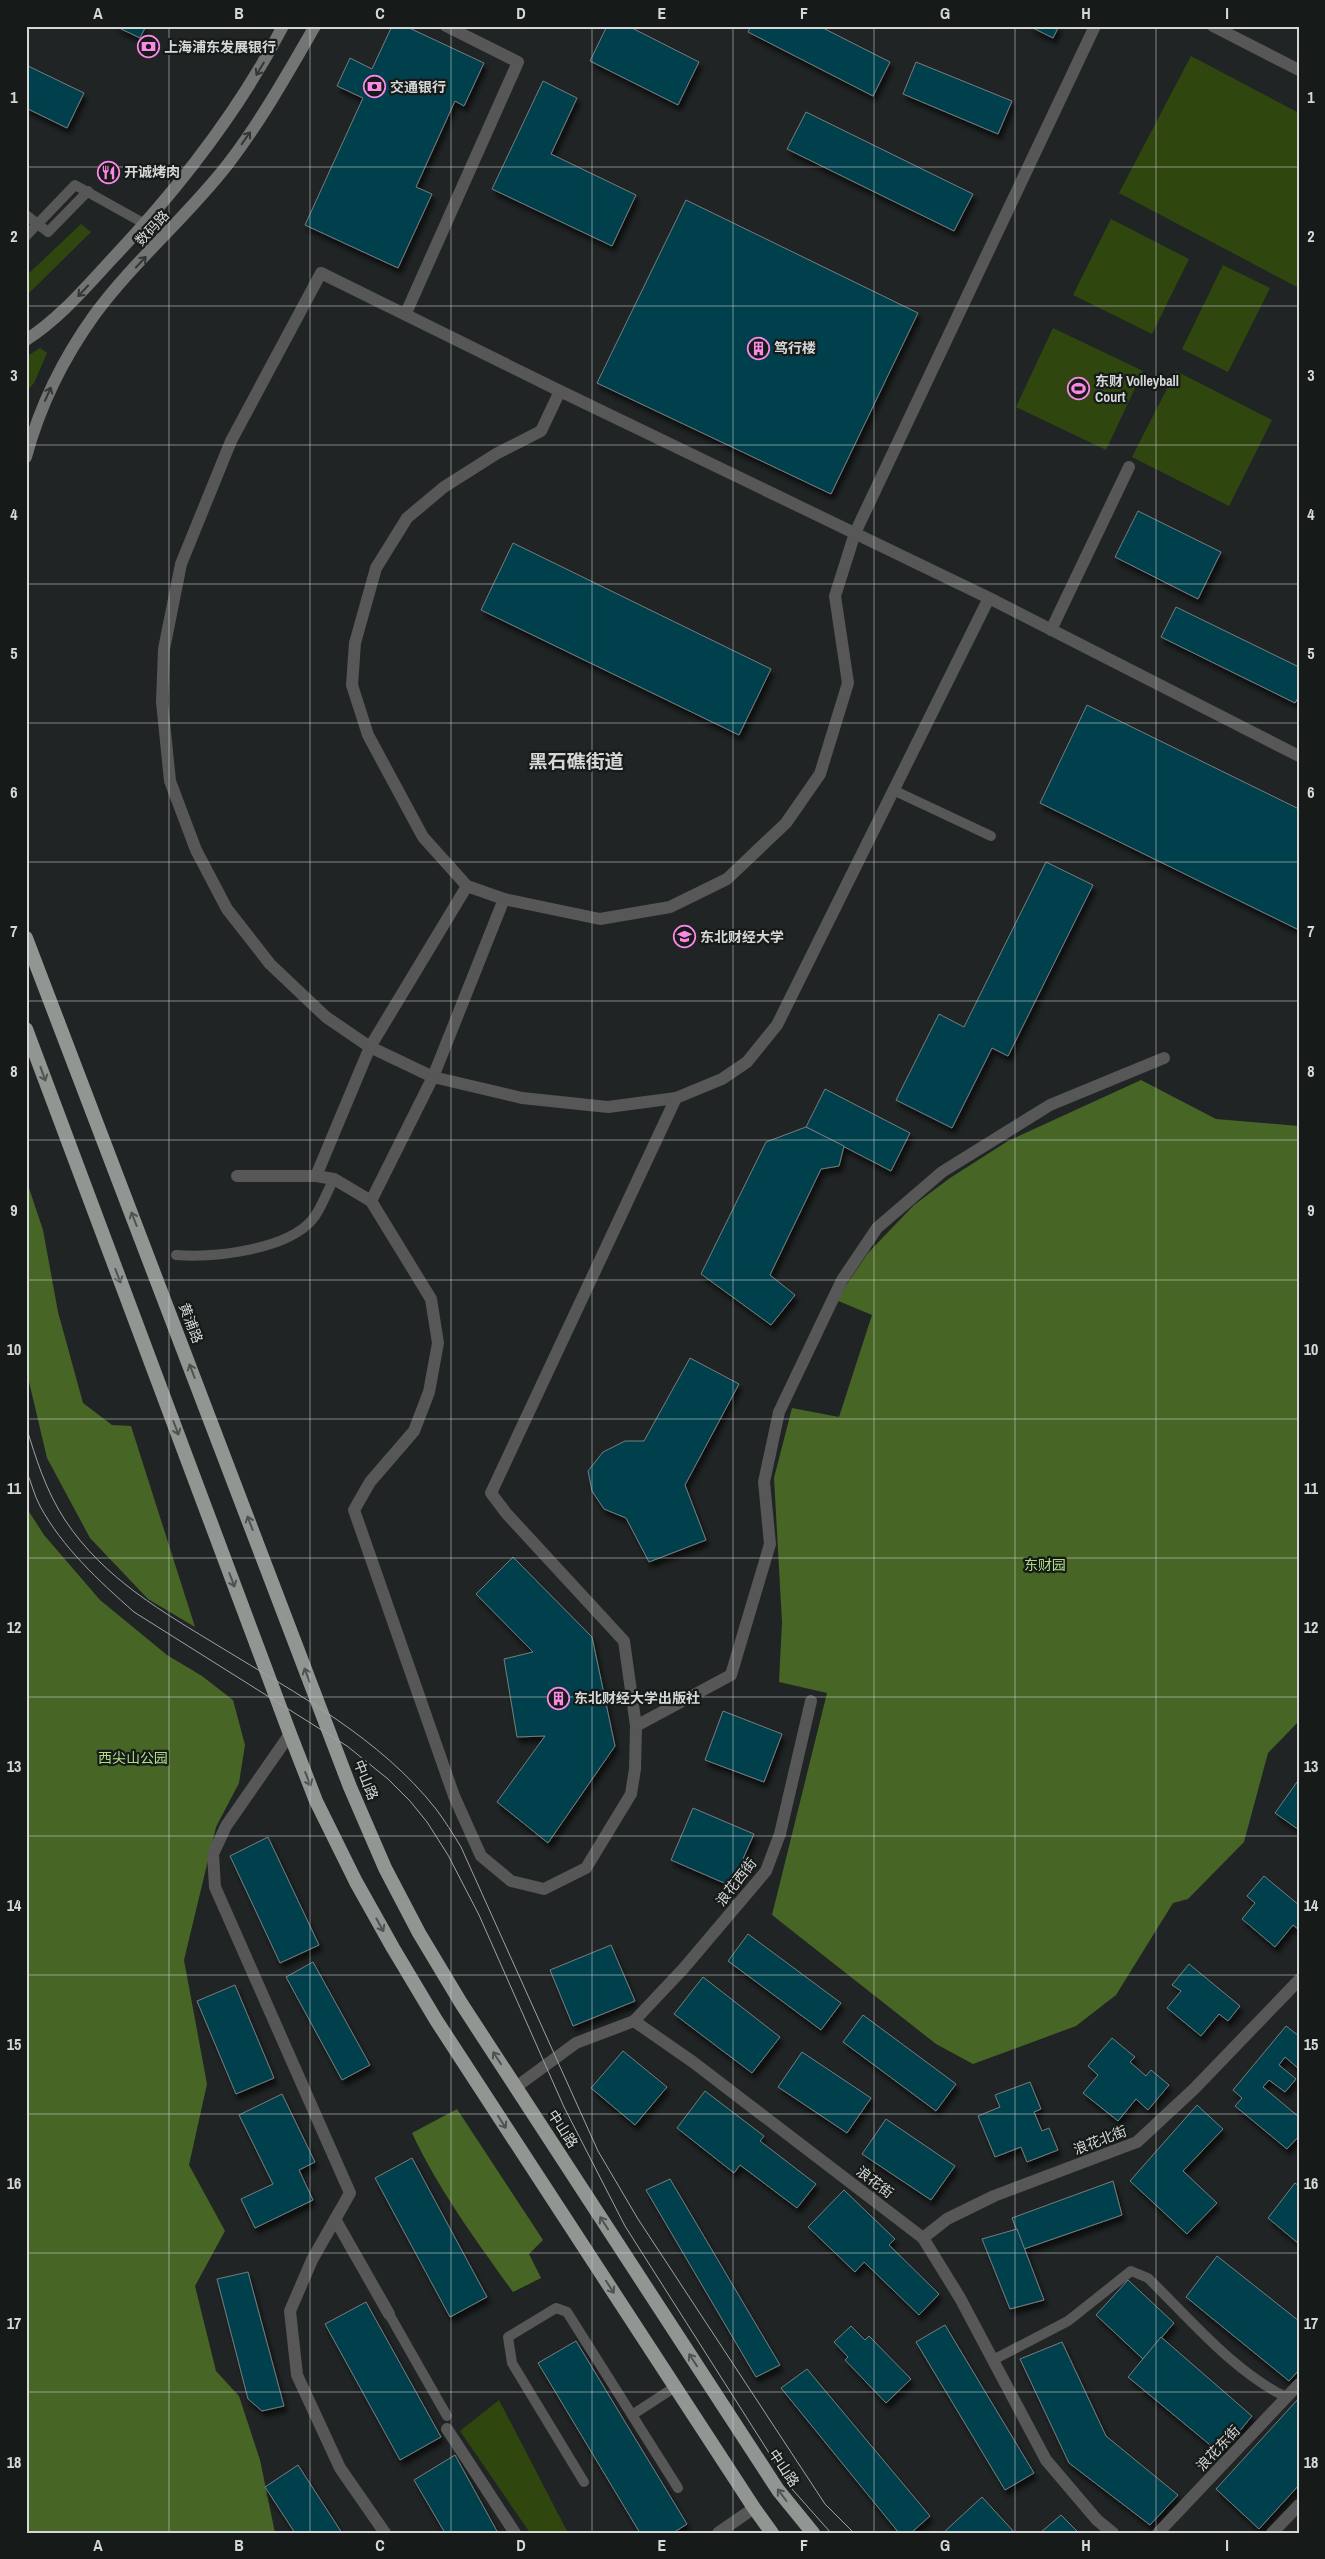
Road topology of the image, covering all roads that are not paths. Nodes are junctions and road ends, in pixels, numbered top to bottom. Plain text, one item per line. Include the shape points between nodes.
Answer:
1 (284, 26) edge
2 (315, 26) edge
3 (446, 26) edge
4 (1095, 26) edge
5 (1213, 26) edge
6 (1299, 70) edge
7 (26, 215) edge
8 (145, 224) junction
9 (38, 225) junction
10 (26, 236) edge
11 (406, 314) junction
12 (26, 340) edge
13 (560, 391) junction
14 (40, 416) junction
15 (26, 419) edge
16 (26, 457) edge
17 (1129, 467) dead end
18 (855, 533) junction
19 (989, 598) junction
20 (1051, 630) junction
21 (1299, 756) edge
22 (893, 790) junction
23 (991, 836) dead end
24 (467, 886) junction
25 (504, 899) junction
26 (26, 938) edge
27 (26, 1029) edge
28 (370, 1047) junction
29 (1164, 1058) dead end
30 (433, 1077) junction
31 (676, 1098) junction
32 (237, 1176) dead end
33 (316, 1176) junction
34 (334, 1179) junction
35 (372, 1201) junction
36 (176, 1255) dead end
37 (811, 1701) dead end
38 (325, 1720) joint
39 (636, 1726) junction
40 (290, 1734) junction
41 (1299, 1980) edge
42 (634, 2021) junction
43 (516, 2087) junction
44 (335, 2219) junction
45 (923, 2238) junction
46 (389, 2314) joint
47 (993, 2360) junction
48 (1299, 2384) edge
49 (675, 2387) junction
50 (1286, 2397) junction
51 (632, 2415) junction
52 (447, 2423) joint
53 (584, 2482) dead end
54 (678, 2488) dead end
55 (1299, 2505) edge
56 (754, 2508) junction
57 (385, 2533) edge
58 (515, 2533) edge
59 (718, 2533) edge
60 (772, 2533) edge
61 (814, 2533) edge
62 (1113, 2533) edge
63 (1158, 2533) edge
64 (1272, 2533) edge

1 -> 8 main road, 数码路 via 238,105
14 -> 2 main road, 数码路 via 69,354 96,314 227,164 259,119
3 - 11 street via 518,62
4 - 18 street
5 - 6 street
7 - 9 lane
8 - 9 lane via 75,185
8 -> 12 main road, 数码路 via 67,309
9 - 10 lane
11 - 13 street
11 - 28 street via 321,273 231,441 181,564 164,649 162,702 170,781 196,850 227,909 270,964 326,1017
13 - 18 street
13 - 24 street via 541,431 496,454 444,487 407,518 376,568 355,643 352,685 368,735 423,837
14 - 15 main road
14 - 16 main road, 数码路
17 - 20 street
18 - 19 street
18 - 25 street via 835,596 848,683 820,774 786,823 726,879 670,907 600,919
19 - 20 street
19 - 22 street
20 - 21 street
22 - 23 lane
22 - 31 street via 777,1025 747,1062 722,1079
24 - 25 street
24 - 28 street
25 - 30 street
38 -> 26 highway, 黄浦路
27 -> 40 highway
28 - 30 street
28 - 33 street
29 - 39 street via 1050,1105 942,1172 877,1228 842,1280 779,1412 764,1482 770,1544 731,1675
30 - 31 street via 522,1098 608,1107
30 - 35 street
31 - 39 street via 491,1493 624,1641
32 - 33 street
33 - 34 street
34 - 35 street
34 - 36 lane via 314,1219 283,1239 251,1249
35 - 39 street via 431,1299 438,1343 429,1392 414,1431 370,1482 354,1510 454,1796 481,1856 511,1881 544,1889 586,1868 631,1794
37 - 42 street, 浪花西街 via 780,1834 766,1872
43 -> 38 highway, 中山路 via 419,1933 385,1868
40 - 44 street via 226,1826 214,1854 216,1887 350,2193
40 -> 49 highway via 320,1809 392,1948
41 - 45 street, 浪花北街 via 1194,2089 1137,2142 994,2196 946,2219
42 - 43 street via 576,2043
42 - 45 street, 浪花街 via 693,2062
61 -> 43 highway, 中山路 via 778,2490
44 - 46 street
44 - 57 street via 312,2260 290,2311 297,2375 340,2468
45 - 47 street, 浪花街
46 - 52 lane
47 - 50 lane via 1068,2322 1131,2271 1148,2278 1241,2368 1266,2388
47 - 62 street, 浪花街 via 1046,2460 1097,2520
48 - 50 street, 浪花东街
49 - 51 lane
49 - 56 highway
50 - 63 street, 浪花东街
51 - 53 lane via 567,2312 556,2308 508,2337 512,2363
51 - 54 lane
52 - 58 street
55 - 64 street
56 - 59 street
56 - 60 highway

